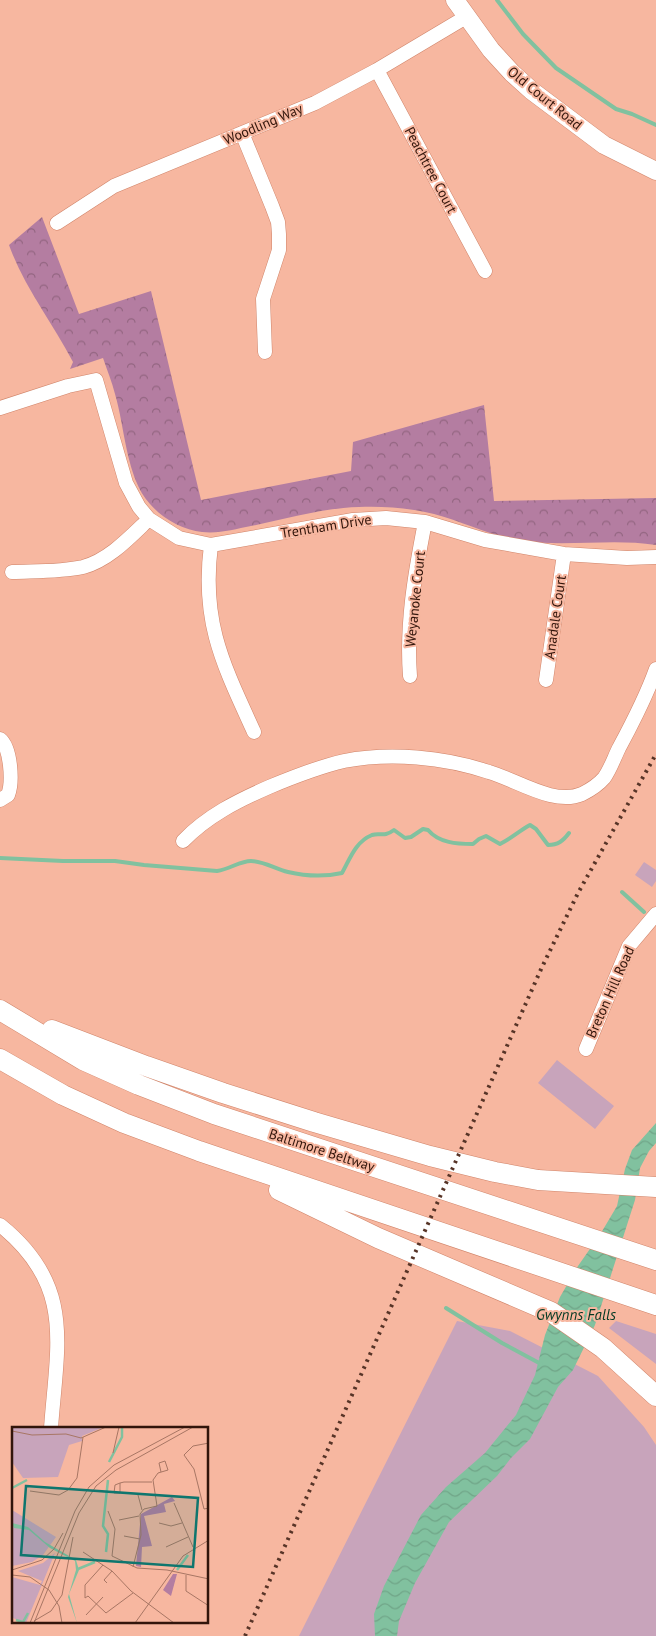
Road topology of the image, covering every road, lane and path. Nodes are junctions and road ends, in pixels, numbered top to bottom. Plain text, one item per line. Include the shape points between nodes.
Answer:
1 (455, 0) edge
2 (466, 17) junction
3 (377, 70) junction
4 (242, 133) junction
5 (656, 171) edge
6 (57, 223) dead end
7 (485, 271) dead end
8 (265, 352) dead end
9 (0, 408) edge
10 (149, 519) junction
11 (425, 522) junction
12 (211, 545) junction
13 (564, 554) junction
14 (656, 558) edge
15 (12, 572) dead end
16 (656, 669) edge
17 (410, 676) dead end
18 (546, 680) dead end
19 (254, 732) dead end
20 (0, 739) edge
21 (0, 800) edge
22 (183, 841) dead end
23 (656, 914) edge
24 (0, 1009) edge
25 (586, 1049) dead end
26 (0, 1059) edge
27 (199, 1152) junction
28 (653, 1186) edge
29 (0, 1225) edge
30 (656, 1260) edge
31 (656, 1305) edge
32 (656, 1396) edge
33 (51, 1427) edge

1 - 2 main road, Old Court Road
2 - 3 street, Woodling Way
2 - 5 main road, Old Court Road via 512,73 546,102 604,145
3 - 4 street, Woodling Way via 315,103
3 - 7 street, Peachtree Court
4 - 6 street, Woodling Way via 114,186
4 - 8 street via 278,222 279,250 263,299
9 - 10 street, Trentham Drive via 96,380 126,483 138,507
10 - 12 street, Trentham Drive via 179,538
10 - 15 street via 122,544 84,566
11 - 12 street, Trentham Drive via 386,518 353,520
11 - 13 street, Trentham Drive via 485,540
11 - 17 street, Weyanoke Court via 412,592 408,652
12 - 19 street via 208,588 213,632
13 - 14 street, Trentham Drive
13 - 18 street, Anadale Court
16 - 22 street via 639,711 604,778 580,795 548,796 467,766 403,757 343,761 244,798 224,808
20 - 21 street via 8,749 10,780 8,795
23 - 25 street, Breton Hill Road via 629,946
24 - 28 highway via 146,1066 314,1122 430,1156 538,1180
24 - 30 highway, Baltimore Beltway via 83,1060 198,1108
26 - 27 highway via 63,1095
27 - 31 highway
27 - 32 highway via 378,1238 551,1312 604,1348
29 - 33 street via 29,1251 54,1302 58,1336

